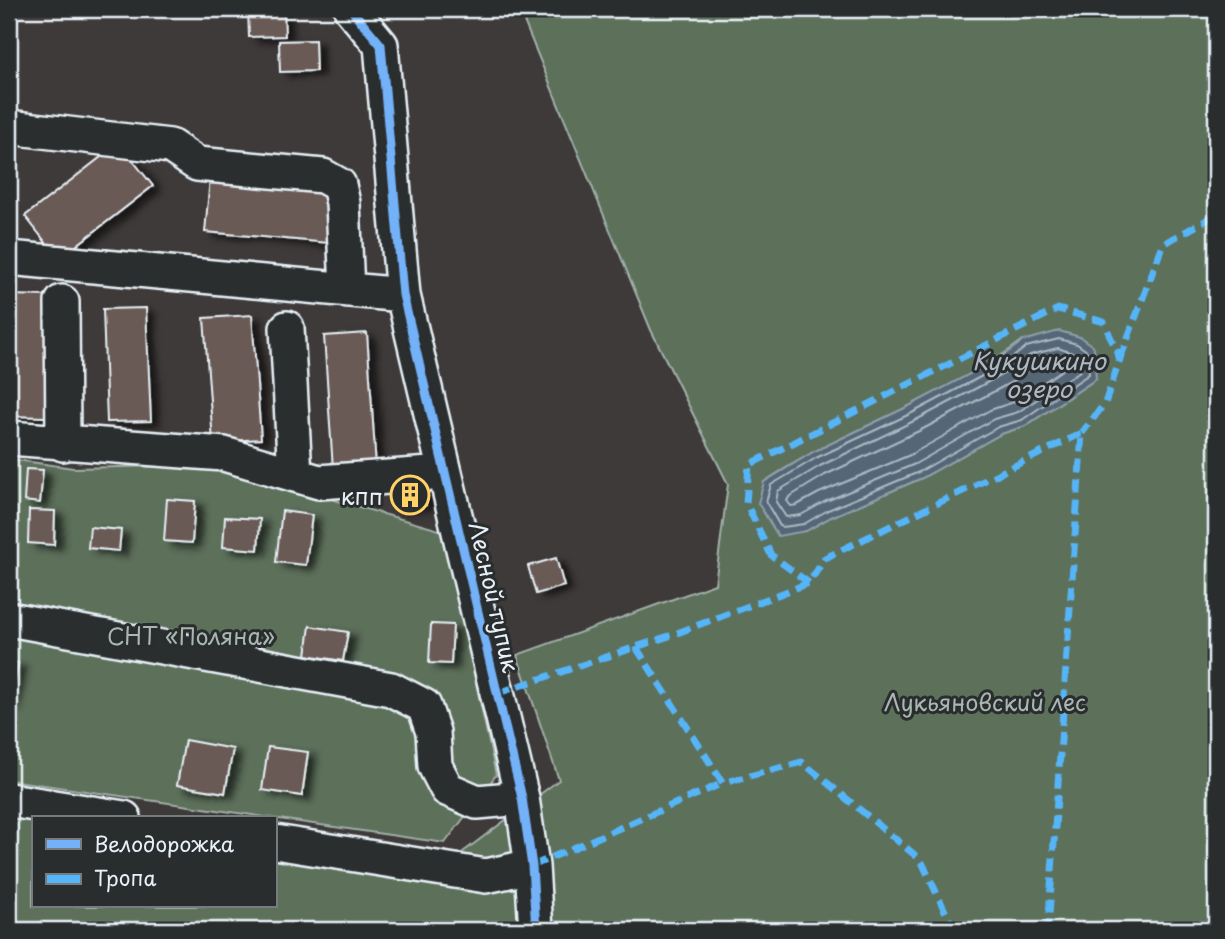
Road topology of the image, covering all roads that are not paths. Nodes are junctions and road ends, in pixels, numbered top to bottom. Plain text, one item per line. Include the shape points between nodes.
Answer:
1 (351, 9) edge
2 (9, 127) edge
3 (9, 258) edge
4 (401, 286) junction
5 (347, 290) junction
6 (62, 302) dead end
7 (287, 328) dead end
8 (9, 438) edge
9 (63, 444) junction
10 (445, 473) junction
11 (295, 475) junction
12 (9, 619) edge
13 (522, 798) junction
14 (9, 800) edge
15 (111, 816) edge
16 (276, 842) edge
17 (532, 866) junction
18 (536, 930) edge

1 - 4 street, Лесной тупик via 381,45
2 - 5 street via 170,146 197,164 323,176 340,185
3 - 5 street
4 - 5 street
4 - 10 street, Лесной тупик
6 - 9 street
7 - 11 street
8 - 9 street
9 - 11 street via 224,454
10 - 11 street via 319,482
10 - 13 street, Лесной тупик
12 - 13 street via 391,689 425,706 433,732 435,765 447,789 477,802
13 - 17 street, Лесной тупик
14 - 15 street
16 - 17 street via 486,876
17 - 18 street, Лесной тупик

